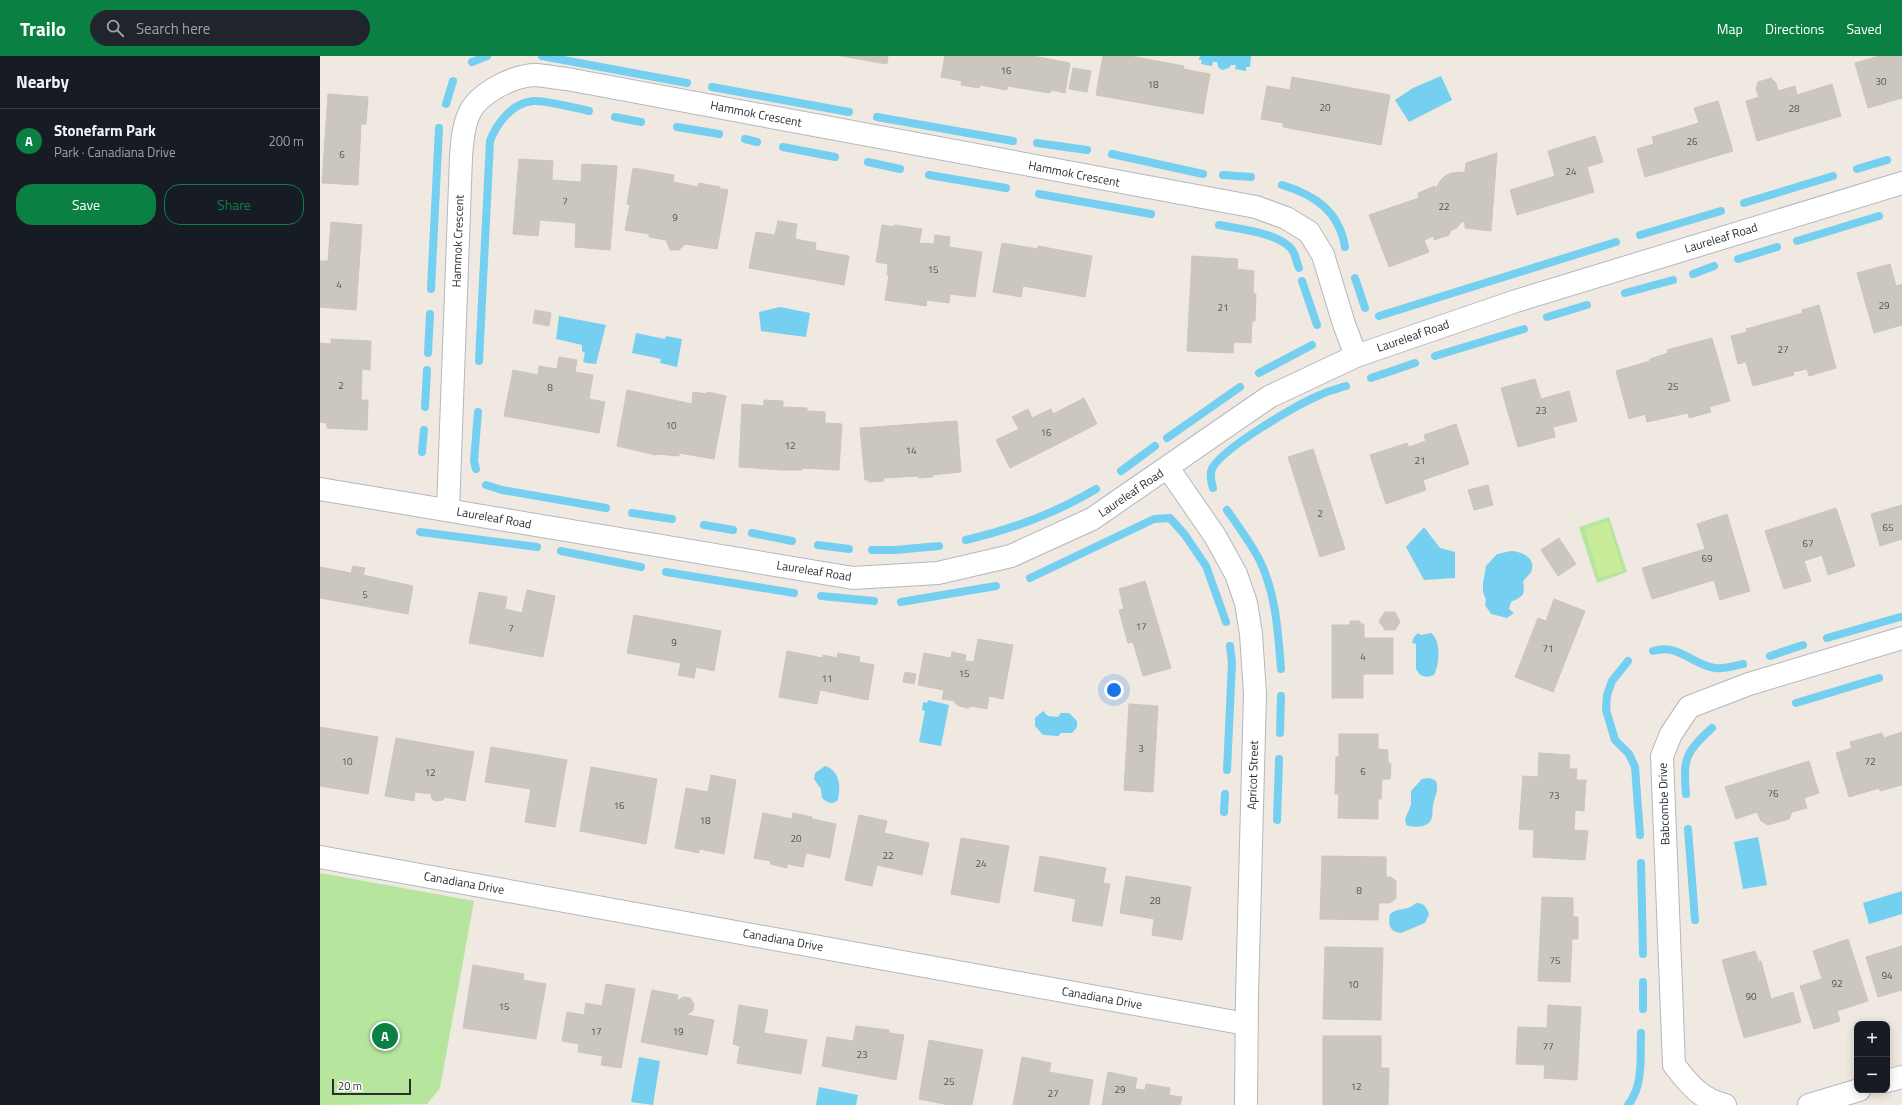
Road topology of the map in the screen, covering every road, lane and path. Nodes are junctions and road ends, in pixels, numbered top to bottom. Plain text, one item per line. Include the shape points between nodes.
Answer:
1 (1902, 183) edge
2 (1356, 356) junction
3 (1168, 468) junction
4 (320, 489) edge
5 (448, 510) junction
6 (1902, 638) edge
7 (320, 857) edge
8 (1246, 1024) junction
9 (1902, 1077) edge
10 (1890, 1080) edge
11 (1854, 1092) edge
12 (1246, 1105) edge
13 (1725, 1105) edge
14 (1809, 1105) edge

1 - 2 street, Laureleaf Road via 1516,301
2 - 3 street, Laureleaf Road via 1269,397
2 - 5 street, Hammok Crescent via 1323,254 1308,232 1286,218 1256,207 535,75 502,84 485,94 469,114 463,141
3 - 5 street, Laureleaf Road via 1092,519 1011,556 938,573 853,578
3 - 8 street, Apricot Street via 1215,536 1236,574 1246,603 1251,634 1255,694
4 - 5 street, Laureleaf Road
6 - 13 street, Babcombe Drive via 1749,684 1690,707 1671,734 1662,756 1674,1065 1694,1090
7 - 8 street, Canadiana Drive
8 - 12 street, Apricot Street
9 - 10 street
11 - 14 street

